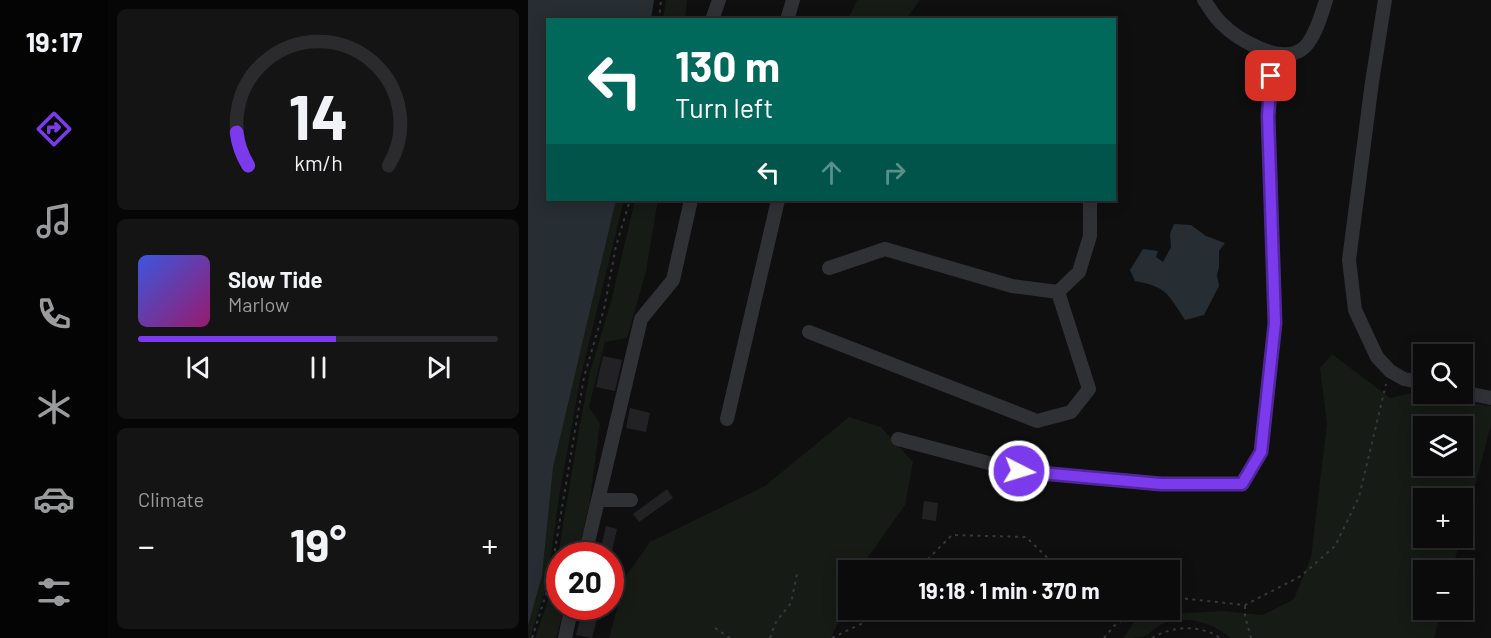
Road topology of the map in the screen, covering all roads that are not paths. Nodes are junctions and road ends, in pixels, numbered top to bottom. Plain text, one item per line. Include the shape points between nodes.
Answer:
1 (719, 0) edge
2 (793, 0) edge
3 (1204, 0) edge
4 (1326, 0) edge
5 (1385, 0) edge
6 (713, 18) edge
7 (788, 18) edge
8 (1274, 53) junction
9 (691, 201) edge
10 (778, 201) edge
11 (1090, 201) edge
12 (829, 268) dead end
13 (1058, 292) junction
14 (809, 332) dead end
15 (1413, 381) edge
16 (1473, 394) edge
17 (1491, 398) edge
18 (727, 419) dead end
19 (898, 439) dead end
20 (598, 500) junction
21 (631, 500) dead end
22 (588, 542) edge
23 (569, 620) edge
24 (565, 638) edge

1 - 6 lane
2 - 7 lane
3 - 8 lane via 1221,23 1247,44
4 - 8 lane via 1316,29 1303,49 1289,54
5 - 15 lane via 1348,260 1355,310 1377,357 1390,371
8 - 19 lane via 1268,116 1275,323 1261,452 1242,484 1161,484 1019,471
9 - 20 lane via 672,280 641,319
10 - 18 lane
11 - 13 lane via 1090,236 1078,272
12 - 13 lane via 885,249 1012,286
13 - 14 lane via 1089,389 1071,412 1037,421
16 - 17 lane
20 - 21 lane
20 - 22 lane
23 - 24 lane

